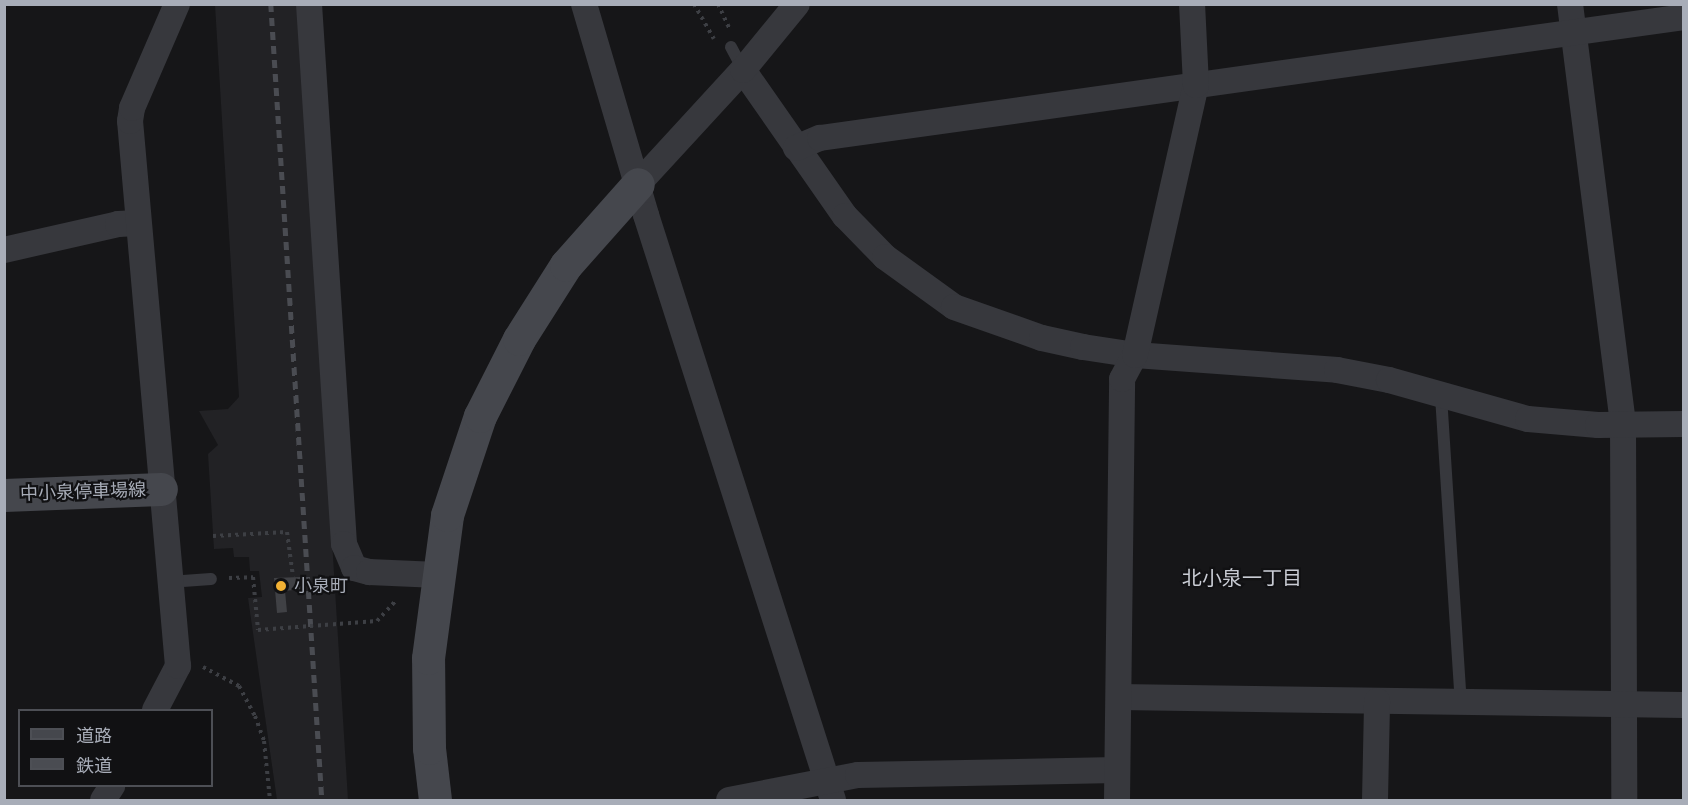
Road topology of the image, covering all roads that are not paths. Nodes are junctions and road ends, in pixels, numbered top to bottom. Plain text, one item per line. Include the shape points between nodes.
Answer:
1 (177, 4) edge
2 (309, 4) edge
3 (584, 4) edge
4 (797, 4) edge
5 (1192, 4) edge
6 (1570, 4) edge
7 (1683, 17) edge
8 (1573, 33) junction
9 (731, 47) road end
10 (743, 70) junction
11 (1196, 85) junction
12 (796, 148) junction
13 (638, 184) junction
14 (138, 223) junction
15 (4, 250) edge
16 (1135, 355) junction
17 (1441, 396) junction
18 (1623, 424) junction
19 (1683, 424) edge
20 (161, 489) junction
21 (4, 495) edge
22 (438, 575) junction
23 (211, 579) road end
24 (169, 582) junction
25 (1119, 697) junction
26 (1377, 701) junction
27 (1461, 702) junction
28 (1623, 704) junction
29 (1683, 705) edge
30 (156, 709) edge
31 (1117, 770) junction
32 (111, 787) edge
33 (830, 791) edge
34 (103, 801) edge
35 (435, 801) edge
36 (729, 801) edge
37 (1117, 801) edge
38 (1375, 801) edge
39 (1624, 801) edge

1 - 14 street via 132,108
2 - 22 street via 344,544 354,568
3 - 13 street
4 - 10 street
5 - 11 street
6 - 8 street
7 - 8 street
8 - 11 street
8 - 18 street
9 - 10 lane
10 - 12 street
10 - 13 street
11 - 12 street via 820,138
11 - 16 street
12 - 16 street via 845,216 885,257 954,308 1042,338
13 - 22 street via 566,265 519,339 480,416 447,515
13 - 33 street
14 - 15 street
14 - 20 street
16 - 17 street via 1337,370
16 - 25 street via 1122,378
17 - 18 street via 1528,419
17 - 27 lane
18 - 19 street
18 - 28 street
20 - 21 street, 中小泉停車場線
20 - 24 street
22 - 35 street via 428,698
23 - 24 lane
24 - 30 street via 178,658 176,674
25 - 26 street
25 - 31 street
26 - 27 street
26 - 38 street
27 - 28 street
28 - 29 street
28 - 39 street
31 - 33 street via 858,775
31 - 37 street
32 - 34 street
33 - 36 street

